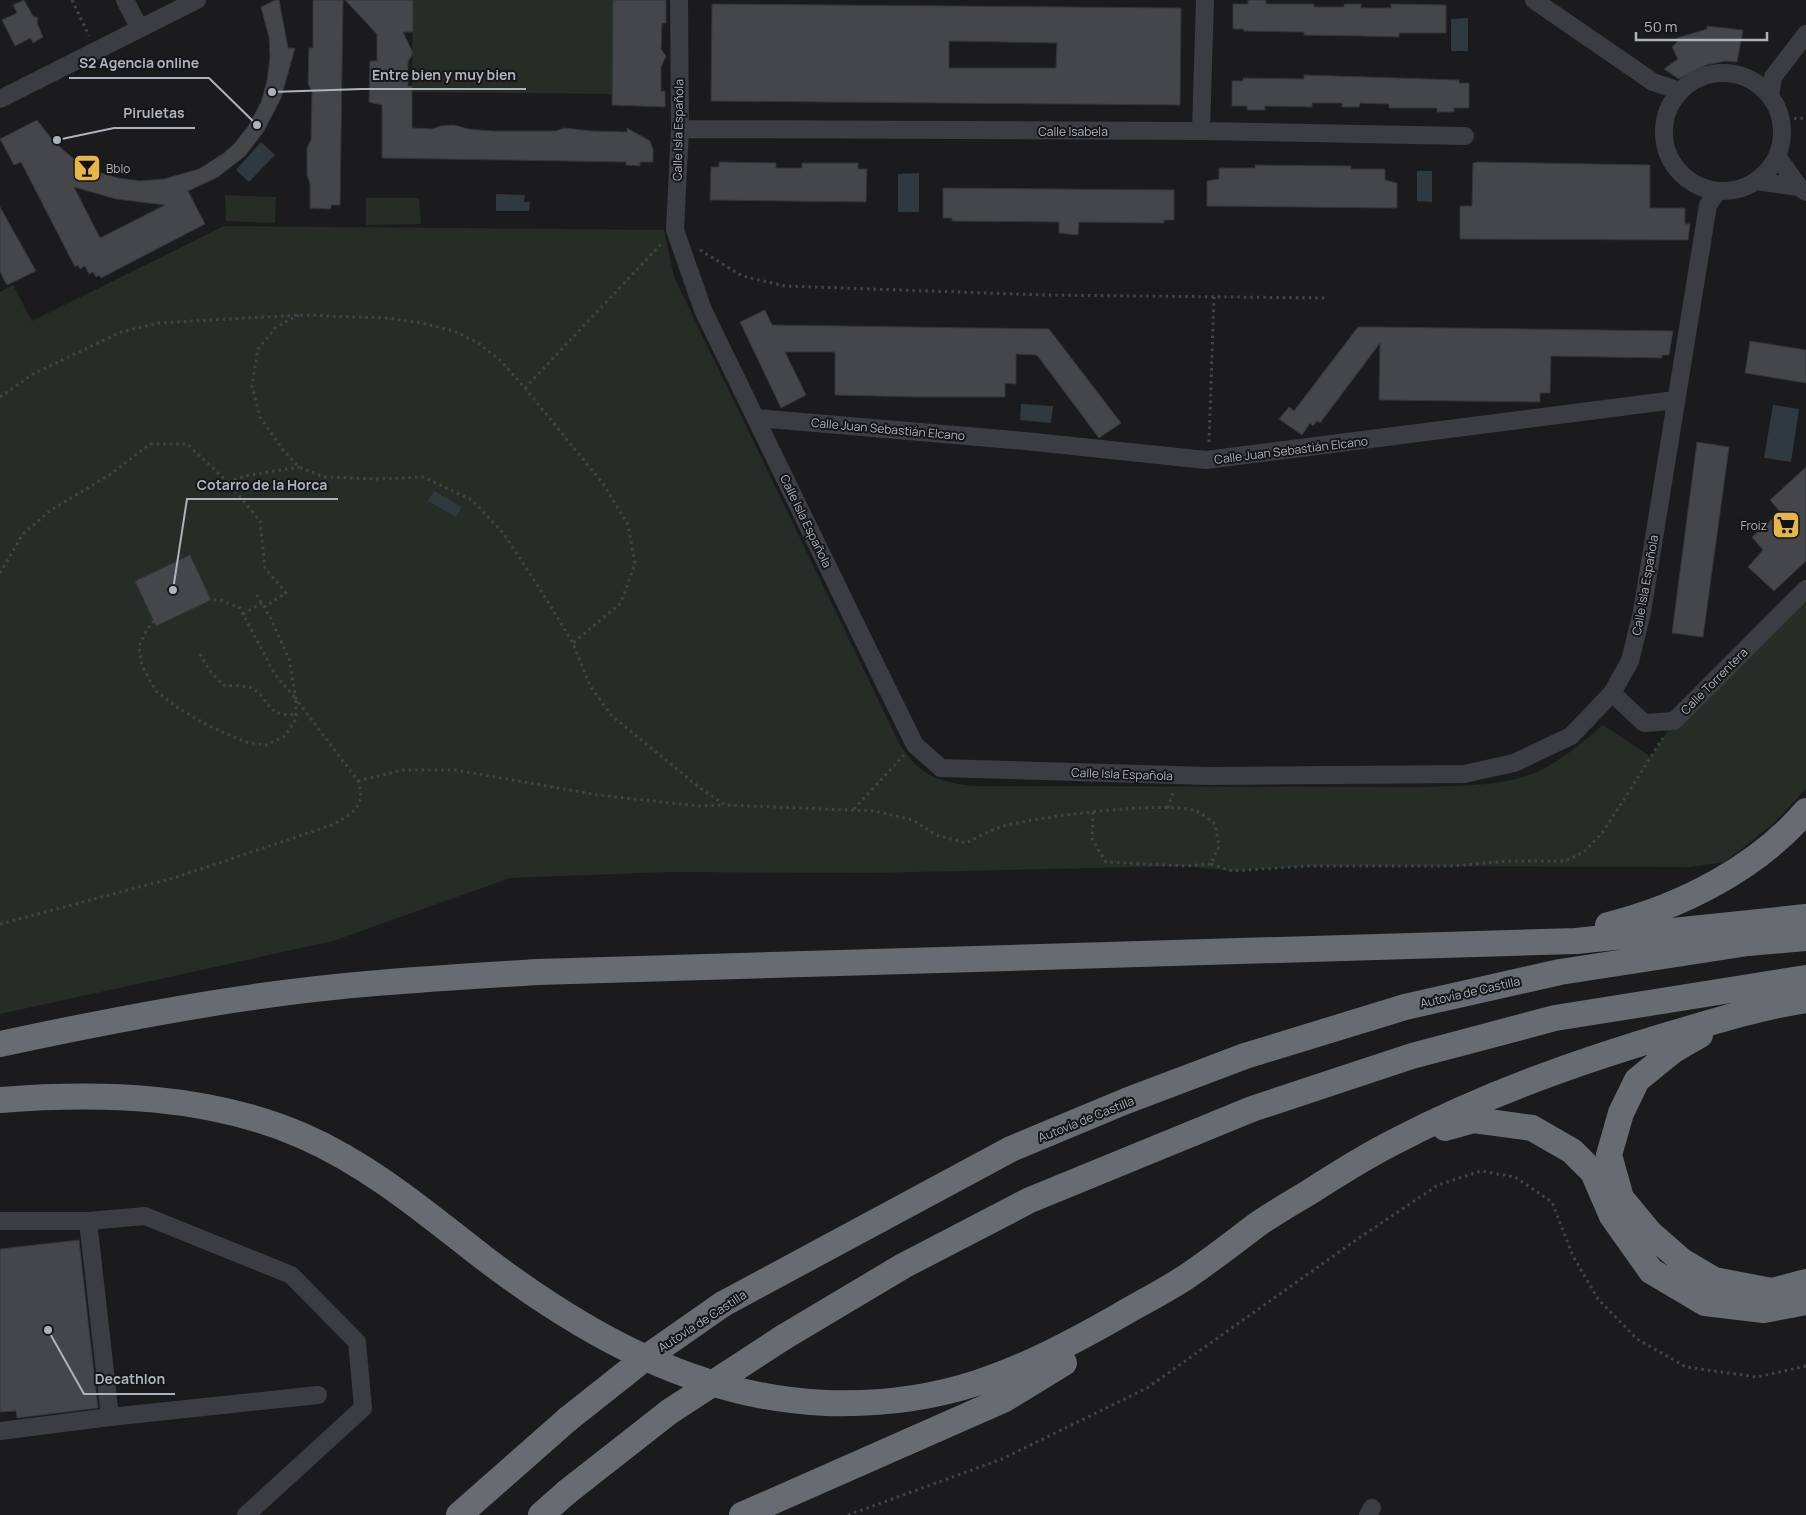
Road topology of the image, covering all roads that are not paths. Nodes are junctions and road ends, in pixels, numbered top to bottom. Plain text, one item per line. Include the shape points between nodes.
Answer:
1 (125, 0) edge
2 (197, 0) edge
3 (679, 0) edge
4 (1205, 0) edge
5 (1534, 0) edge
6 (140, 29) junction
7 (1806, 34) edge
8 (1773, 77) junction
9 (1654, 82) junction
10 (1755, 82) junction
11 (1680, 91) junction
12 (1770, 96) junction
13 (0, 99) edge
14 (1669, 108) junction
15 (680, 129) junction
16 (1201, 131) junction
17 (1465, 136) dead end
18 (1777, 156) junction
19 (1756, 181) junction
20 (1802, 190) edge
21 (1709, 194) junction
22 (1676, 400) junction
23 (756, 418) junction
24 (1806, 589) edge
25 (1612, 693) junction
26 (1806, 811) edge
27 (1806, 917) edge
28 (1806, 938) edge
29 (1481, 944) junction
30 (1806, 978) edge
31 (1806, 1000) edge
32 (1729, 1018) junction
33 (0, 1044) edge
34 (0, 1100) edge
35 (1394, 1142) junction
36 (0, 1221) edge
37 (88, 1221) junction
38 (1185, 1278) junction
39 (1806, 1282) edge
40 (1806, 1302) edge
41 (318, 1395) dead end
42 (110, 1417) junction
43 (0, 1431) edge
44 (246, 1515) edge
45 (459, 1515) edge
46 (541, 1515) edge
47 (742, 1515) edge

1 - 6 street
2 - 6 street
3 - 15 street, Calle Isla Española
4 - 16 street
5 - 9 street
6 - 13 street
7 - 8 street
8 - 10 street
8 - 12 street
9 - 11 street
9 - 14 street
10 - 11 street via 1742,76 1717,73 1693,80
10 - 12 street
11 - 14 street
12 - 18 street via 1781,119 1782,138
14 - 21 street via 1664,125 1668,155 1686,178
15 - 16 street, Calle Isabela
15 - 23 street, Calle Isla Española via 675,230 703,310
16 - 17 street, Calle Isabela
18 - 19 street via 1769,170
18 - 20 street
19 - 20 street
19 - 21 street
21 - 22 street, Calle Isla Española
22 - 23 street, Calle Juan Sebastián Elcano via 1206,460
22 - 25 street, Calle Isla Española via 1642,612 1630,661
23 - 25 street, Calle Isla Española via 915,745 941,768 1208,776 1464,774 1514,763 1570,736
24 - 25 street, Calle Torrentera via 1674,721 1644,723
26 - 29 highway via 1783,835 1740,867 1653,911 1601,927
27 - 29 highway via 1576,941
28 - 45 highway, Autovía de Castilla, bridge via 1748,943 1560,972 1405,1007 1245,1056 1011,1149 723,1304 640,1362 568,1419
29 - 33 highway via 538,972 409,980 254,997
30 - 46 highway, bridge via 1555,1018 1412,1056 1252,1109 1030,1200 903,1266 784,1337 669,1412
31 - 32 highway
32 - 35 highway via 1584,1060 1492,1094
32 - 39 highway via 1674,1050 1636,1080 1621,1113 1609,1155 1621,1198 1650,1233 1682,1261 1714,1280 1772,1291
34 - 38 highway via 75,1096 157,1100 246,1117 301,1135 361,1166 541,1300 600,1334 682,1374 729,1390 761,1396 825,1403 868,1403 924,1398 977,1385 1053,1352
35 - 38 highway via 1262,1221
35 - 40 highway via 1474,1120 1532,1128 1572,1151 1593,1172 1612,1216 1652,1271 1705,1303 1764,1310
36 - 37 street
37 - 42 street
37 - 44 street via 145,1216 292,1275 357,1342 363,1408
38 - 47 highway via 1132,1320 1005,1399
41 - 42 street
42 - 43 street

